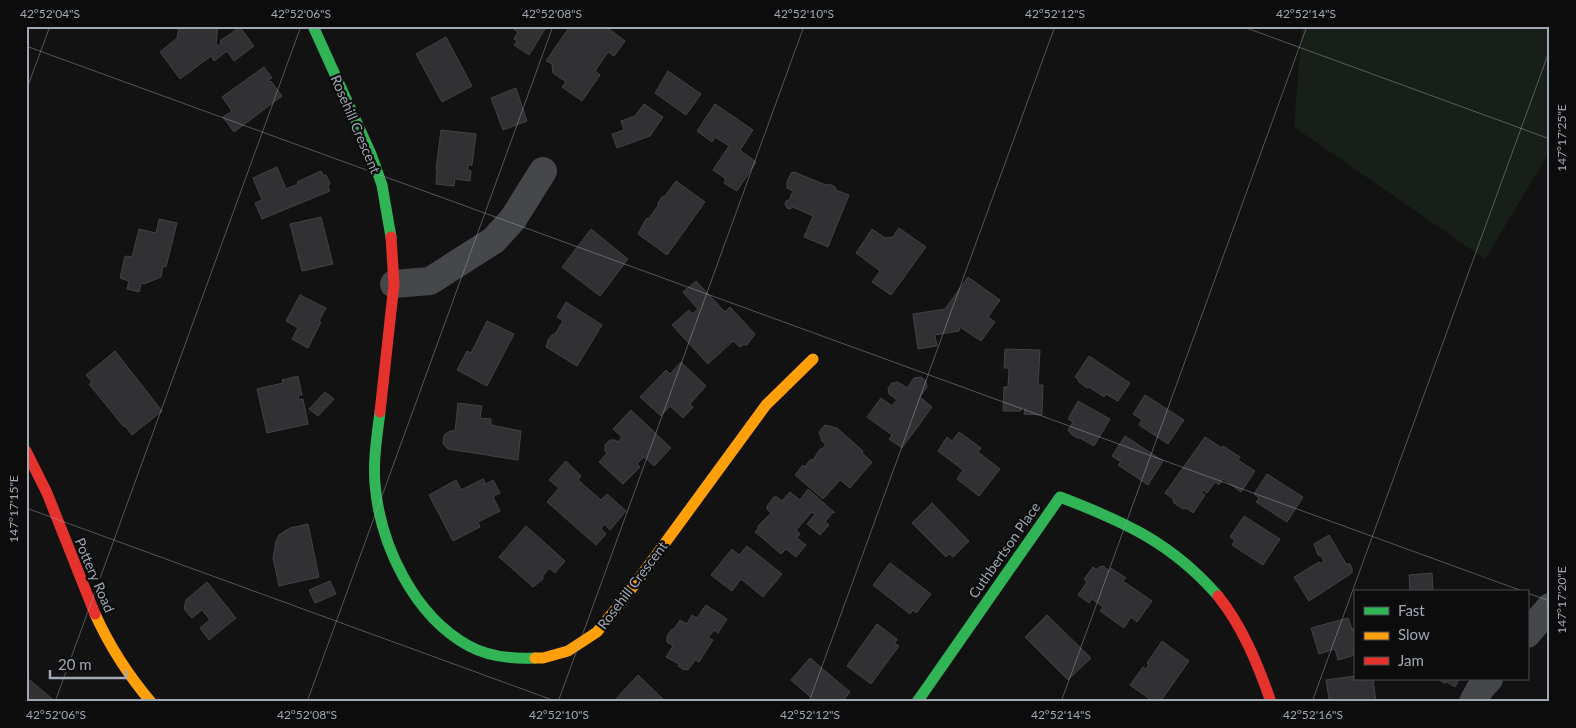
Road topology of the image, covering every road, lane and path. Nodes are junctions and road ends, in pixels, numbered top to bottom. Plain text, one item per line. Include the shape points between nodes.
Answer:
1 (313, 26) edge
2 (543, 171) dead end
3 (394, 284) junction
4 (813, 359) dead end
5 (26, 451) edge
6 (1550, 606) edge
7 (1528, 633) edge
8 (1488, 680) edge
9 (151, 702) edge
10 (917, 702) edge
11 (1271, 702) edge
12 (1473, 702) edge

1 - 3 street, Rosehill Crescent via 372,154 382,185 392,241
2 - 3 street via 513,219 494,240 430,281
3 - 4 street, Rosehill Crescent via 375,484 393,556 407,584 446,631 470,647 518,660 568,651 597,632 766,405
5 - 9 street, Pottery Road via 49,499 94,616 117,656
6 - 7 street
8 - 12 street
10 - 11 street, Cuthbertson Place via 1060,497 1130,525 1172,551 1199,574 1222,599 1246,638

